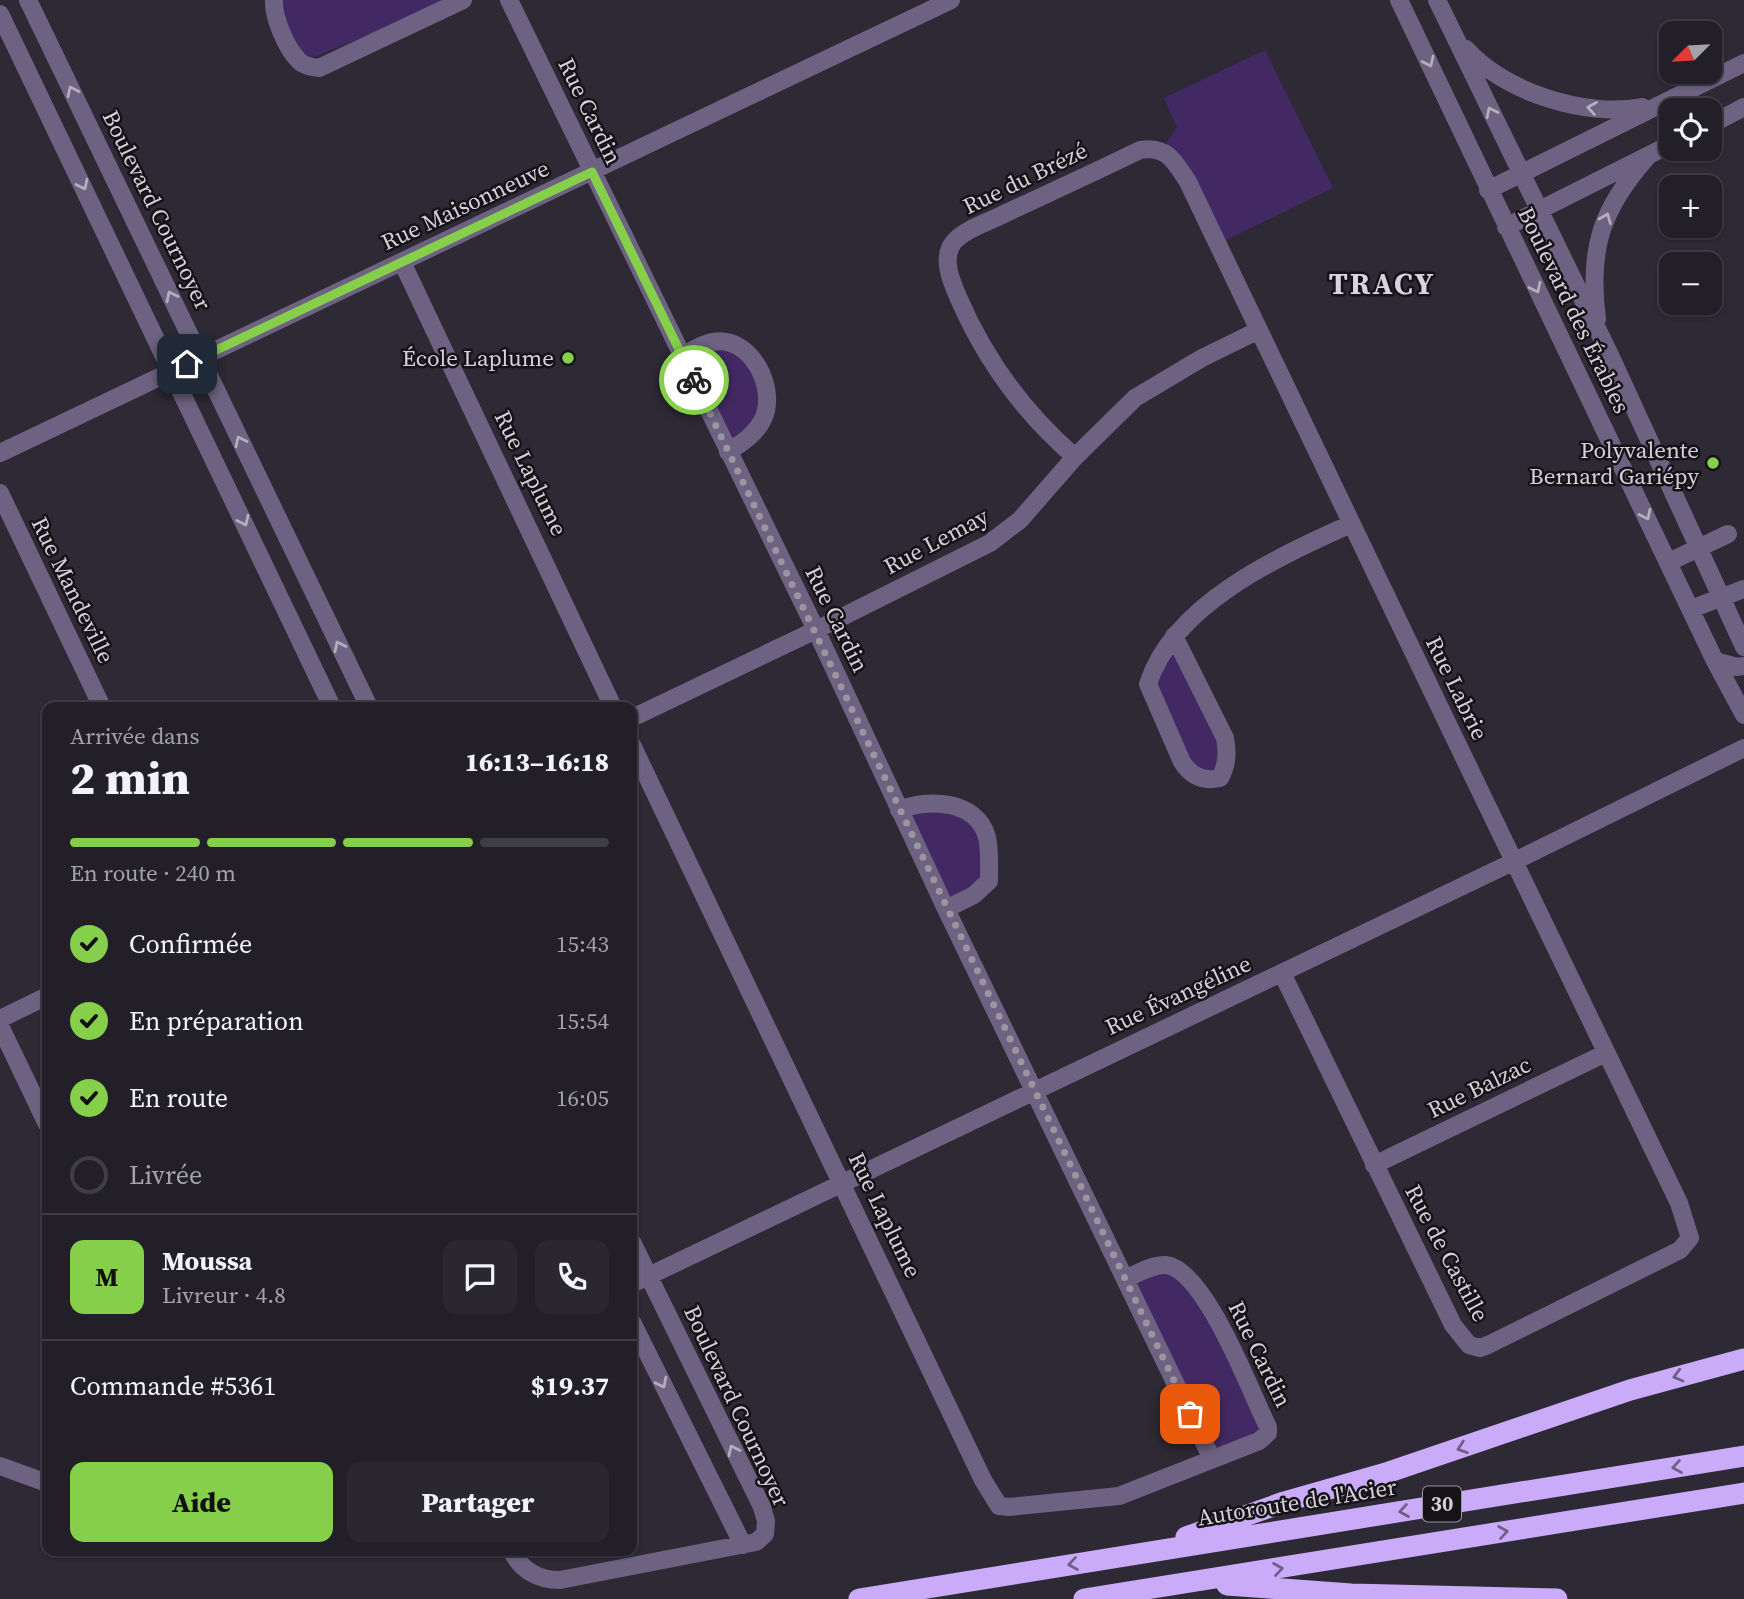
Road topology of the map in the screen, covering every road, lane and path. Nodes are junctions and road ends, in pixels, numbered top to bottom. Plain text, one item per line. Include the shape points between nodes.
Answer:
1 (28, 0) edge
2 (274, 0) edge
3 (463, 0) edge
4 (509, 0) edge
5 (951, 0) edge
6 (1399, 0) edge
7 (1437, 0) edge
8 (0, 14) edge
9 (1454, 35) junction
10 (1744, 63) edge
11 (1671, 98) edge
12 (1659, 104) joint
13 (1744, 107) edge
14 (1722, 119) edge
15 (1659, 150) edge
16 (1164, 151) joint
17 (1648, 156) junction
18 (592, 172) junction
19 (1520, 173) junction
20 (1488, 190) junction
21 (1538, 211) junction
22 (1506, 227) junction
23 (402, 262) junction
24 (1259, 330) junction
25 (1610, 355) junction
26 (683, 356) junction
27 (201, 358) junction
28 (173, 371) junction
29 (727, 452) junction
30 (0, 453) edge
31 (1076, 457) junction
32 (0, 493) edge
33 (1351, 524) junction
34 (1728, 534) dead end
35 (1698, 548) junction
36 (1669, 562) junction
37 (1744, 589) edge
38 (1720, 597) junction
39 (1691, 609) junction
40 (816, 631) junction
41 (1174, 636) junction
42 (1744, 647) edge
43 (1715, 661) junction
44 (1744, 666) edge
45 (100, 702) edge
46 (330, 702) edge
47 (367, 702) edge
48 (611, 702) edge
49 (1744, 715) edge
50 (637, 716) edge
51 (1744, 748) edge
52 (637, 755) edge
53 (899, 810) junction
54 (1516, 861) junction
55 (946, 909) junction
56 (1282, 973) junction
57 (42, 998) edge
58 (0, 1019) edge
59 (0, 1026) edge
60 (1606, 1053) junction
61 (1034, 1091) junction
62 (42, 1114) edge
63 (1374, 1165) junction
64 (842, 1184) junction
65 (1680, 1250) joint
66 (637, 1252) edge
67 (649, 1276) junction
68 (1125, 1279) junction
69 (637, 1282) edge
70 (637, 1332) edge
71 (1744, 1359) edge
72 (1744, 1456) edge
73 (1212, 1459) junction
74 (0, 1466) edge
75 (42, 1481) edge
76 (1744, 1493) edge
77 (743, 1545) junction
78 (1140, 1553) junction
79 (516, 1556) edge
80 (1186, 1582) junction
81 (859, 1599) edge
82 (1084, 1599) edge
83 (1557, 1599) edge

27 -> 1 street, Boulevard Cournoyer
2 - 3 street via 282,35 299,61 319,68
4 - 18 street, Rue Cardin
5 - 18 street, Rue Maisonneuve
6 -> 20 street, Boulevard des Érables
7 - 9 street, Boulevard des Érables
8 -> 28 street
12 -> 9 street via 1605,110 1541,96 1481,65
19 -> 9 street, Boulevard des Érables
10 - 11 street
12 - 19 street
13 - 14 street
15 - 17 street
16 - 24 street, Rue Labrie via 1188,182
16 - 31 street, Rue du Brézé via 1140,150 965,233 948,252 954,288 986,353 1017,398
17 - 21 street
25 -> 17 street via 1594,301 1598,240 1617,194
18 - 23 street, Rue Maisonneuve
18 - 26 street, Rue Cardin
19 - 20 street
19 - 21 street, Boulevard des Érables
20 - 22 street, Boulevard des Érables
21 - 22 street
21 - 25 street, Boulevard des Érables
22 -> 36 street, Boulevard des Érables
23 - 27 street, Rue Maisonneuve
23 - 48 street, Rue Laplume
24 - 31 street, Rue Lemay via 1135,398
24 - 33 street, Rue Labrie
25 - 35 street, Boulevard des Érables
26 - 29 street, Rue Cardin
26 - 29 street via 714,341 727,342 750,355 758,367 768,399 764,418 744,442
27 - 28 street, Rue Maisonneuve
47 -> 27 street, Boulevard Cournoyer
28 - 30 street, Rue Maisonneuve
28 -> 46 street
29 - 40 street, Rue Cardin
31 - 40 street, Rue Lemay via 1020,520 990,543
32 - 45 street, Rue Mandeville
33 - 41 street via 1249,574
33 - 54 street, Rue Labrie
34 - 35 street
35 - 36 street
35 - 38 street, Boulevard des Érables
36 - 39 street, Boulevard des Érables
37 - 38 street
38 - 39 street
38 - 42 street, Boulevard des Érables
39 - 43 street, Boulevard des Érables
40 - 50 street, Rue Lemay
40 - 53 street, Rue Cardin
41 - 41 street via 1225,738 1225,770 1220,778 1208,781 1189,772 1148,684
43 - 44 street
43 - 49 street, Boulevard des Érables
51 - 54 street, Rue Évangéline
52 - 64 street, Rue Laplume
53 - 55 street, Rue Cardin
53 - 55 street via 920,802 944,803 981,824 987,837 989,881 974,895
54 - 56 street, Rue Évangéline
54 - 60 street, Rue Labrie
55 - 61 street, Rue Cardin
56 - 61 street, Rue Évangéline
56 - 63 street, Rue de Castille
57 - 58 street
59 - 62 street
60 - 63 street, Rue Balzac
60 - 65 street, Rue Labrie via 1679,1203 1690,1238
61 - 64 street, Rue Évangéline
61 - 68 street, Rue Cardin
63 - 65 street, Rue de Castille via 1453,1325 1469,1345 1480,1348
64 - 67 street, Rue Évangéline
64 - 73 street, Rue Laplume via 999,1506 1119,1496
66 - 67 street, Boulevard Cournoyer
67 - 69 street, Rue Évangéline
77 -> 67 street, Boulevard Cournoyer via 765,1534 762,1507
68 - 73 street, Rue Cardin
68 - 73 street, Rue Cardin via 1166,1265 1192,1280 1212,1310 1268,1427 1259,1441
70 -> 77 street
71 -> 78 highway via 1630,1390
72 -> 78 highway, Autoroute de l'Acier / 30
74 - 75 street
80 -> 76 highway, 30
77 - 79 street via 560,1580 537,1576
78 -> 81 highway, Autoroute de l'Acier / 30
80 - 82 highway, 30
80 - 83 highway via 1350,1594

